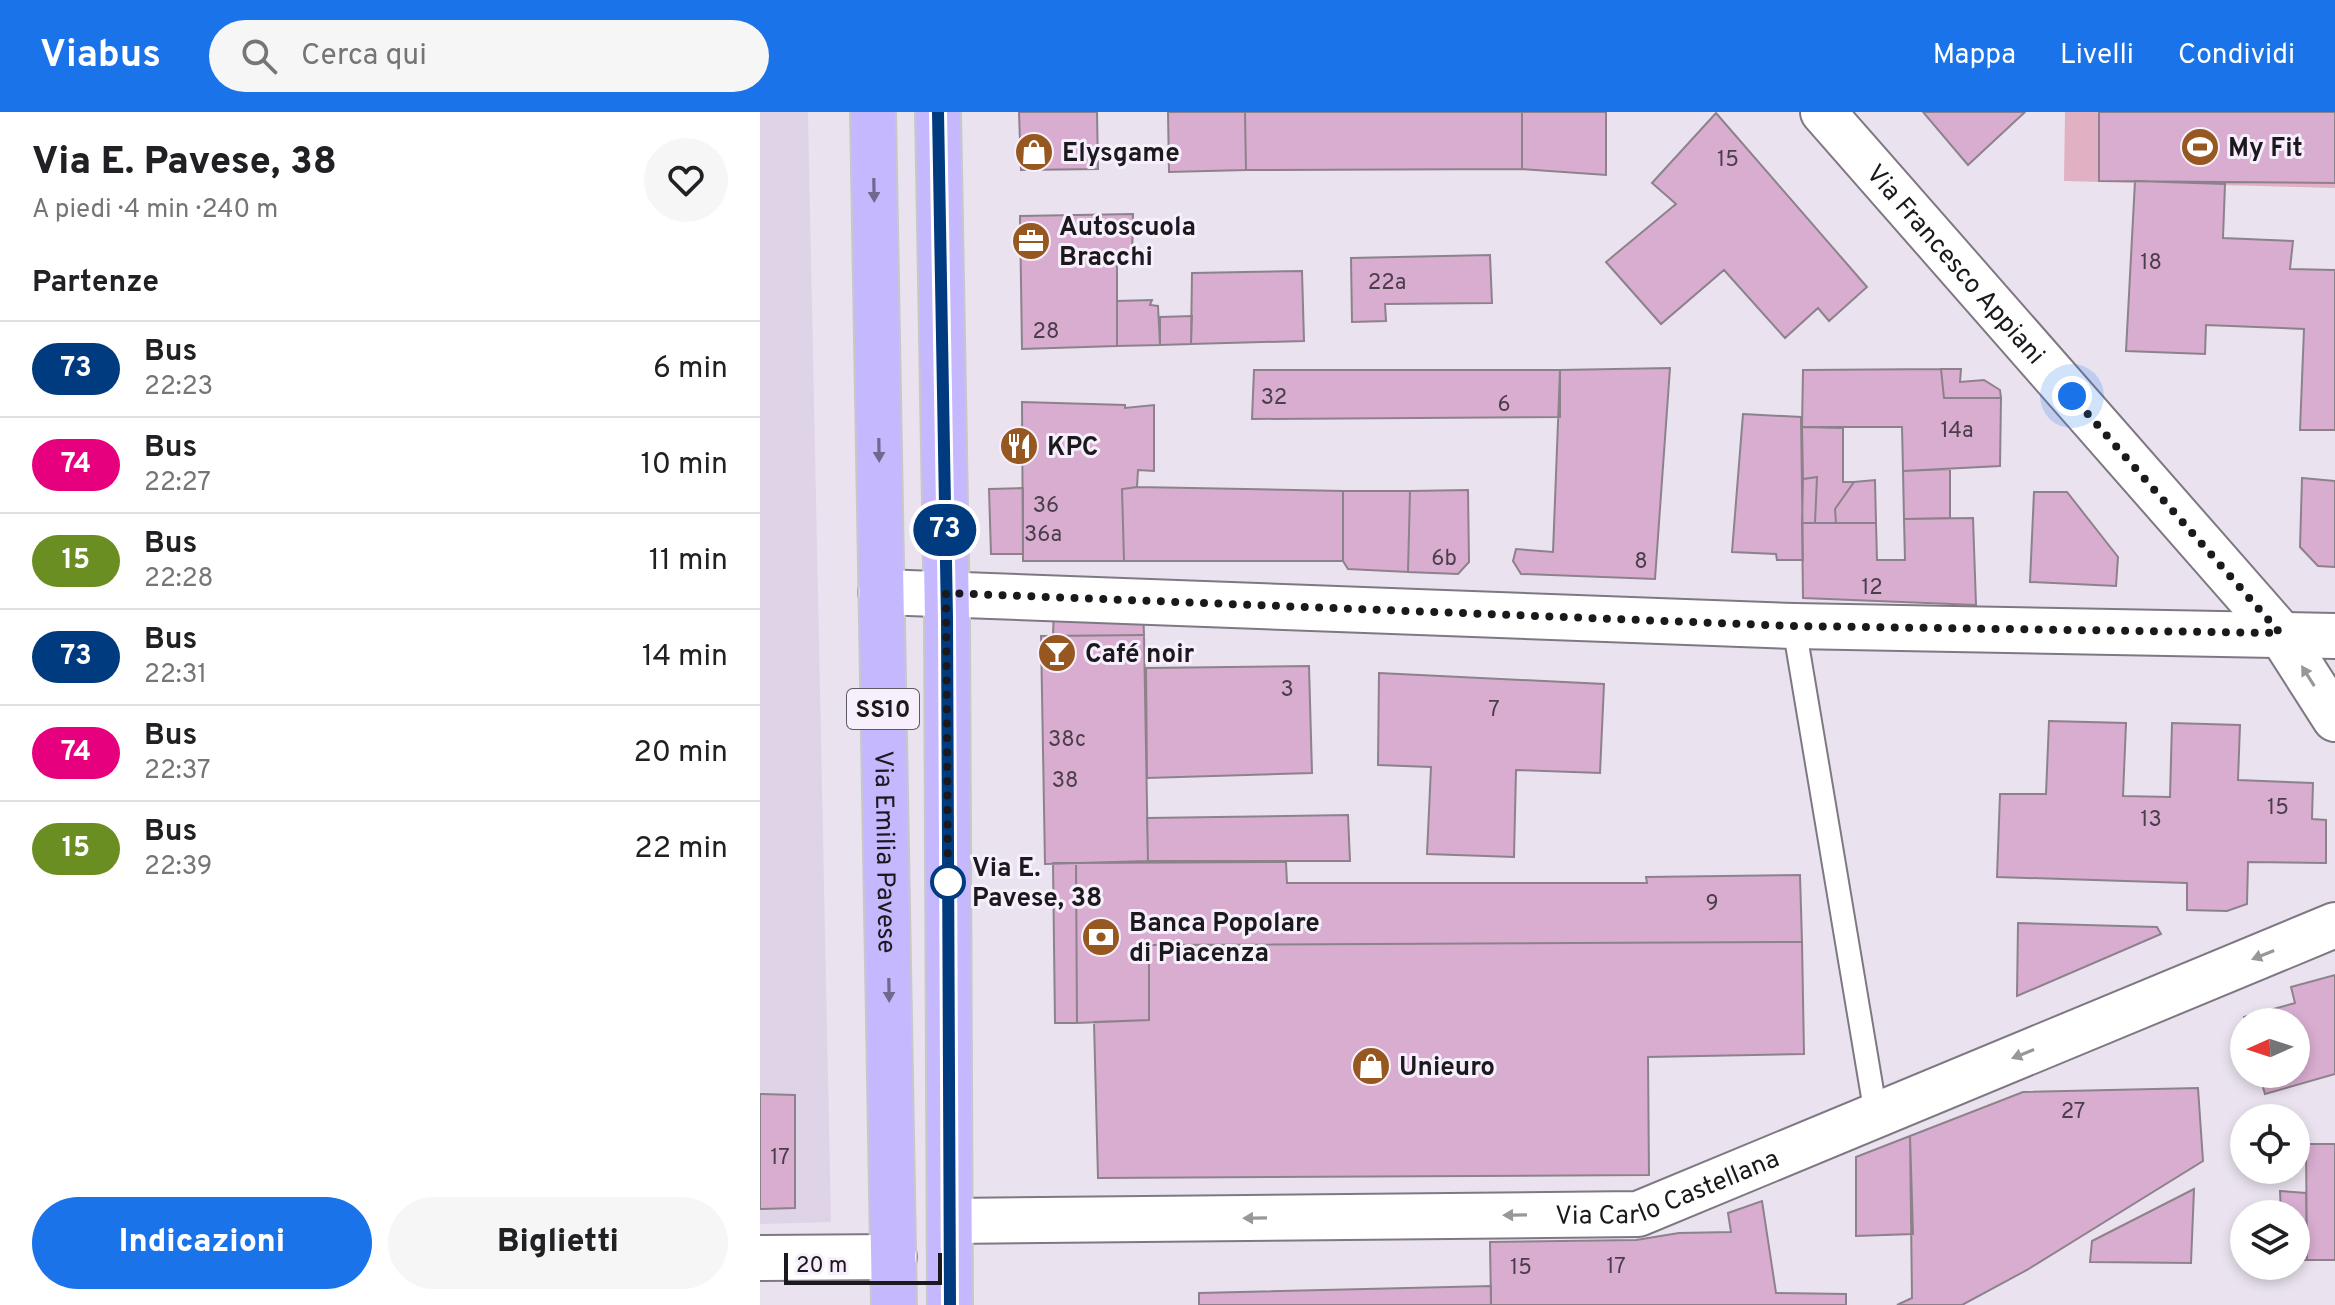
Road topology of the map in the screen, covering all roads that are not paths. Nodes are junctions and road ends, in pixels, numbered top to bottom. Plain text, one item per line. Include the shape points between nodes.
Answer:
1 (873, 112) edge
2 (938, 112) edge
3 (1823, 112) edge
4 (881, 592) junction
5 (946, 593) junction
6 (1794, 626) junction
7 (2280, 633) junction
8 (2335, 636) edge
9 (2335, 719) edge
10 (2335, 925) edge
11 (1876, 1115) junction
12 (950, 1221) junction
13 (894, 1257) junction
14 (760, 1258) edge
15 (894, 1305) edge
16 (950, 1305) edge

1 -> 4 main road, Via Emilia Pavese / SS10
2 - 5 main road, SS10
3 - 7 street, Via Francesco Appiani
4 - 5 street
4 -> 13 main road, Via Emilia Pavese / SS10
5 - 6 street
5 - 12 main road, SS10
6 - 7 street
6 - 11 lane
7 - 8 street
9 -> 7 street, Via Francesco Appiani
10 -> 11 street, Via Carlo Castellana
11 -> 12 street, Via Carlo Castellana via 1638,1214
12 - 16 main road, SS10
13 - 14 street
13 - 15 main road, Via Emilia Pavese / SS10

